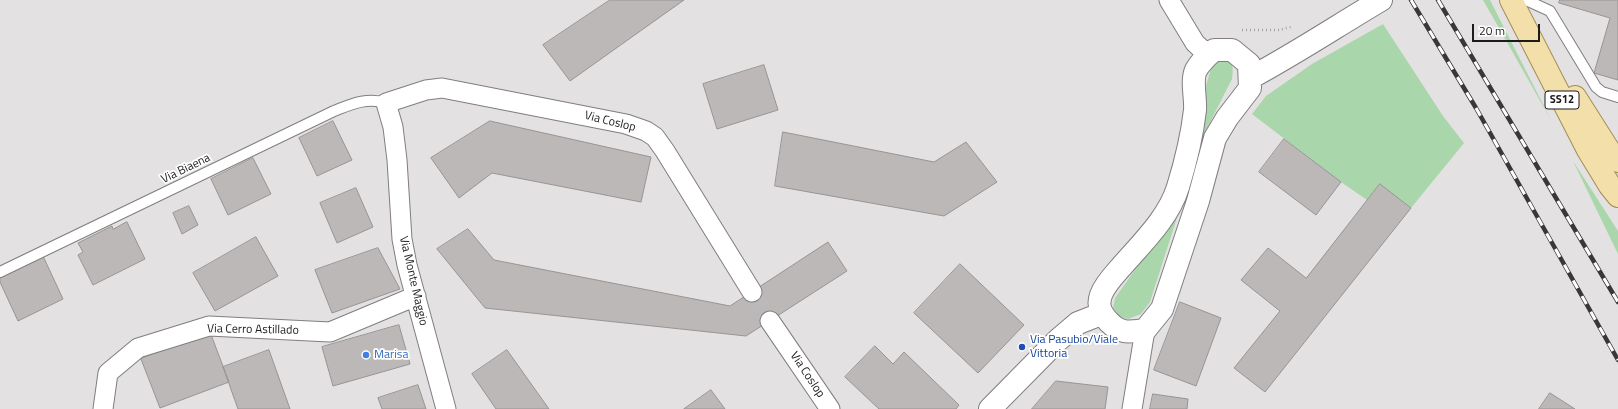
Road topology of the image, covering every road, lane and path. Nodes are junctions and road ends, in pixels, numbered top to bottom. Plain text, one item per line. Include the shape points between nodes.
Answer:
1 (1169, 0) edge
2 (1381, 0) edge
3 (1511, 0) edge
4 (1514, 0) edge
5 (1526, 0) edge
6 (1208, 55) junction
7 (1250, 78) junction
8 (1618, 97) edge
9 (386, 103) junction
10 (1618, 161) edge
11 (1618, 196) edge
12 (0, 272) edge
13 (752, 292) tunnel mouth
14 (416, 296) junction
15 (1101, 314) junction
16 (770, 321) tunnel mouth
17 (1145, 330) junction
18 (103, 409) edge
19 (446, 409) edge
20 (830, 409) edge
21 (990, 409) edge
22 (1132, 409) edge

1 - 6 street via 1195,43
2 - 7 street
3 - 11 main road, SS12 via 1588,150
4 - 10 main road, SS12
5 - 8 lane via 1550,11 1596,87 1602,92
6 - 7 street via 1214,50 1232,50 1249,64
6 - 15 street via 1196,71 1190,144 1176,195 1154,230 1105,287 1099,302
7 - 17 street via 1250,88 1215,138 1198,201 1162,309
9 - 12 lane, Via Biaena via 376,100 364,101 334,111
9 - 13 street, Via Coslop via 426,90 442,88 585,115 646,131 656,138 665,151
9 - 14 street, Via Monte Maggio via 394,134 402,239
14 - 18 street, Via Cerro Astillado via 330,332 209,326 138,348 108,374
14 - 19 street, Via Monte Maggio
15 - 17 street via 1117,330
15 - 21 street via 1078,323
16 - 20 street, Via Coslop
17 - 22 street

